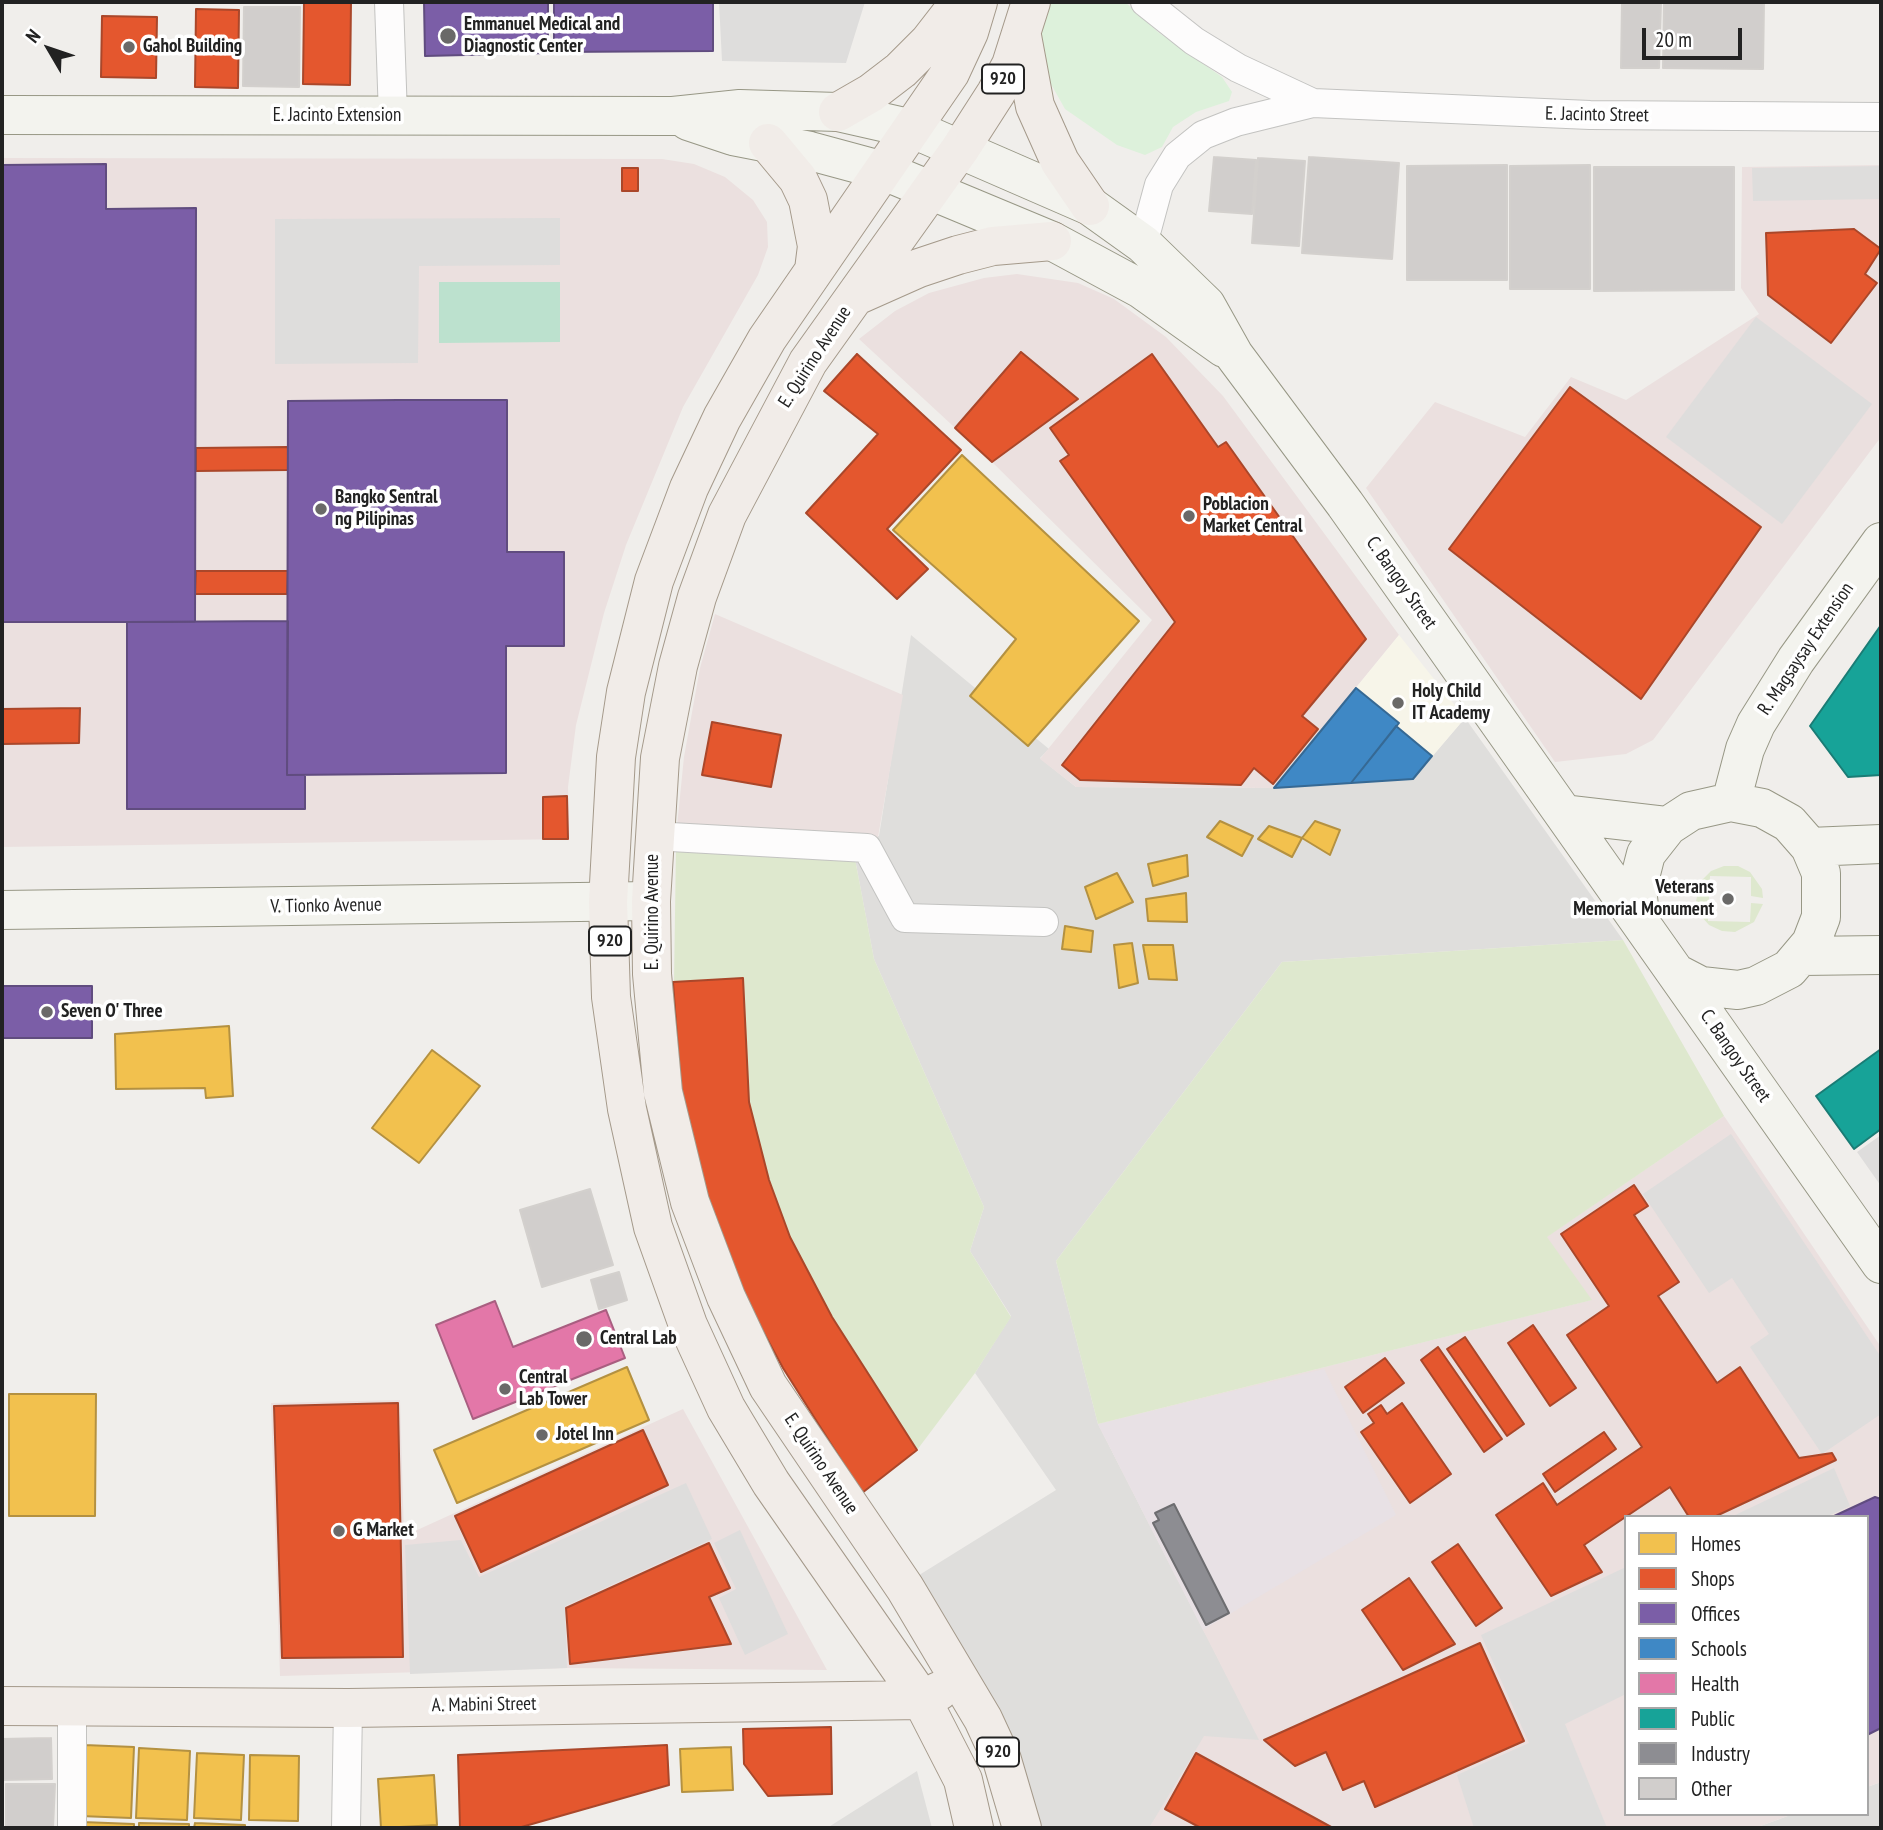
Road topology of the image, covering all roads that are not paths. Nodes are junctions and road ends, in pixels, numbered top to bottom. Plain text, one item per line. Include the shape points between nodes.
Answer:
1 (389, 2) edge
2 (960, 2) edge
3 (978, 2) edge
4 (1145, 2) edge
5 (1026, 19) edge
6 (1312, 103) junction
7 (838, 112) junction
8 (2, 115) edge
9 (393, 116) junction
10 (673, 116) junction
11 (1881, 117) edge
12 (913, 129) junction
13 (768, 143) junction
14 (960, 149) junction
15 (884, 171) junction
16 (931, 190) junction
17 (1090, 206) junction
18 (1052, 241) junction
19 (1143, 244) junction
20 (814, 270) junction
21 (854, 297) junction
22 (1234, 355) junction
23 (1881, 542) edge
24 (1731, 803) junction
25 (1564, 814) junction
26 (1668, 826) junction
27 (653, 836) junction
28 (1881, 844) edge
29 (1810, 847) junction
30 (650, 901) junction
31 (608, 902) junction
32 (2, 910) edge
33 (1044, 922) dead end
34 (1641, 923) junction
35 (1881, 955) edge
36 (1802, 956) junction
37 (1676, 973) junction
38 (1881, 1264) edge
39 (961, 1680) junction
40 (922, 1700) junction
41 (2, 1706) edge
42 (72, 1707) junction
43 (348, 1708) junction
44 (72, 1828) edge
45 (346, 1828) edge
46 (974, 1828) edge
47 (1022, 1828) edge

1 - 9 street
2 - 7 main road via 901,70
3 - 12 main road, 920 via 950,73
4 - 6 street, E. Jacinto Street via 1227,62
5 - 14 main road, E. Quirino Avenue / 920 via 996,93
5 - 17 main road via 1035,106 1060,162
6 - 11 street, E. Jacinto Street via 1590,116
6 - 19 street, E. Jacinto Street via 1236,122 1203,135 1177,156 1159,185
7 - 10 main road, E. Jacinto Extension via 740,110
7 - 12 main road, E. Jacinto Extension
8 - 9 main road, E. Jacinto Extension
9 - 10 main road, E. Jacinto Extension
10 - 13 main road, E. Jacinto Extension
12 - 14 main road, E. Jacinto Extension
12 - 15 main road, 920
13 - 15 main road, E. Jacinto Extension
13 - 20 main road via 798,179 808,200 817,246
14 - 16 main road, E. Quirino Avenue / 920
14 - 17 main road, C. Bangoy Street
15 - 16 main road, E. Jacinto Extension
15 - 20 main road, 920
16 - 18 main road, C. Bangoy Street
16 - 21 main road, E. Quirino Avenue / 920
17 - 19 main road, C. Bangoy Street
18 - 21 main road via 993,246 958,255
18 - 22 main road, C. Bangoy Street via 1141,289
19 - 22 main road, C. Bangoy Street via 1206,304
20 - 31 main road, 920 via 722,418 689,488 654,581 626,692 616,757
21 - 27 main road, E. Quirino Avenue / 920 via 808,362 727,515 678,666 660,758
22 - 25 main road, C. Bangoy Street via 1291,428
23 - 24 main road, R. Magsaysay Extension via 1756,724
24 - 26 main road via 1691,811
24 - 29 main road via 1776,814
25 - 26 main road
25 - 34 main road, C. Bangoy Street
26 - 34 main road via 1646,854 1640,871 1636,906
27 - 30 main road, E. Quirino Avenue / 920
27 - 33 street via 867,848 905,918
28 - 29 main road
29 - 36 main road via 1821,873 1823,903 1817,931
30 - 31 main road, V. Tionko Avenue
30 - 39 main road, E. Quirino Avenue / 920 via 663,1092 690,1202 726,1297 768,1386 905,1588
31 - 32 main road, V. Tionko Avenue
31 - 40 main road, 920 via 611,997 627,1109 653,1227 688,1325 726,1408 771,1483
34 - 37 main road, C. Bangoy Street
35 - 36 main road
36 - 37 main road via 1773,979 1738,990 1701,986
37 - 38 main road, C. Bangoy Street
39 - 40 main road, A. Mabini Street
39 - 47 main road, E. Quirino Avenue / 920 via 1002,1760
40 - 43 main road, A. Mabini Street
40 - 46 main road, 920 via 962,1780
41 - 42 main road, A. Mabini Street
42 - 43 main road, A. Mabini Street
42 - 44 street
43 - 45 street

